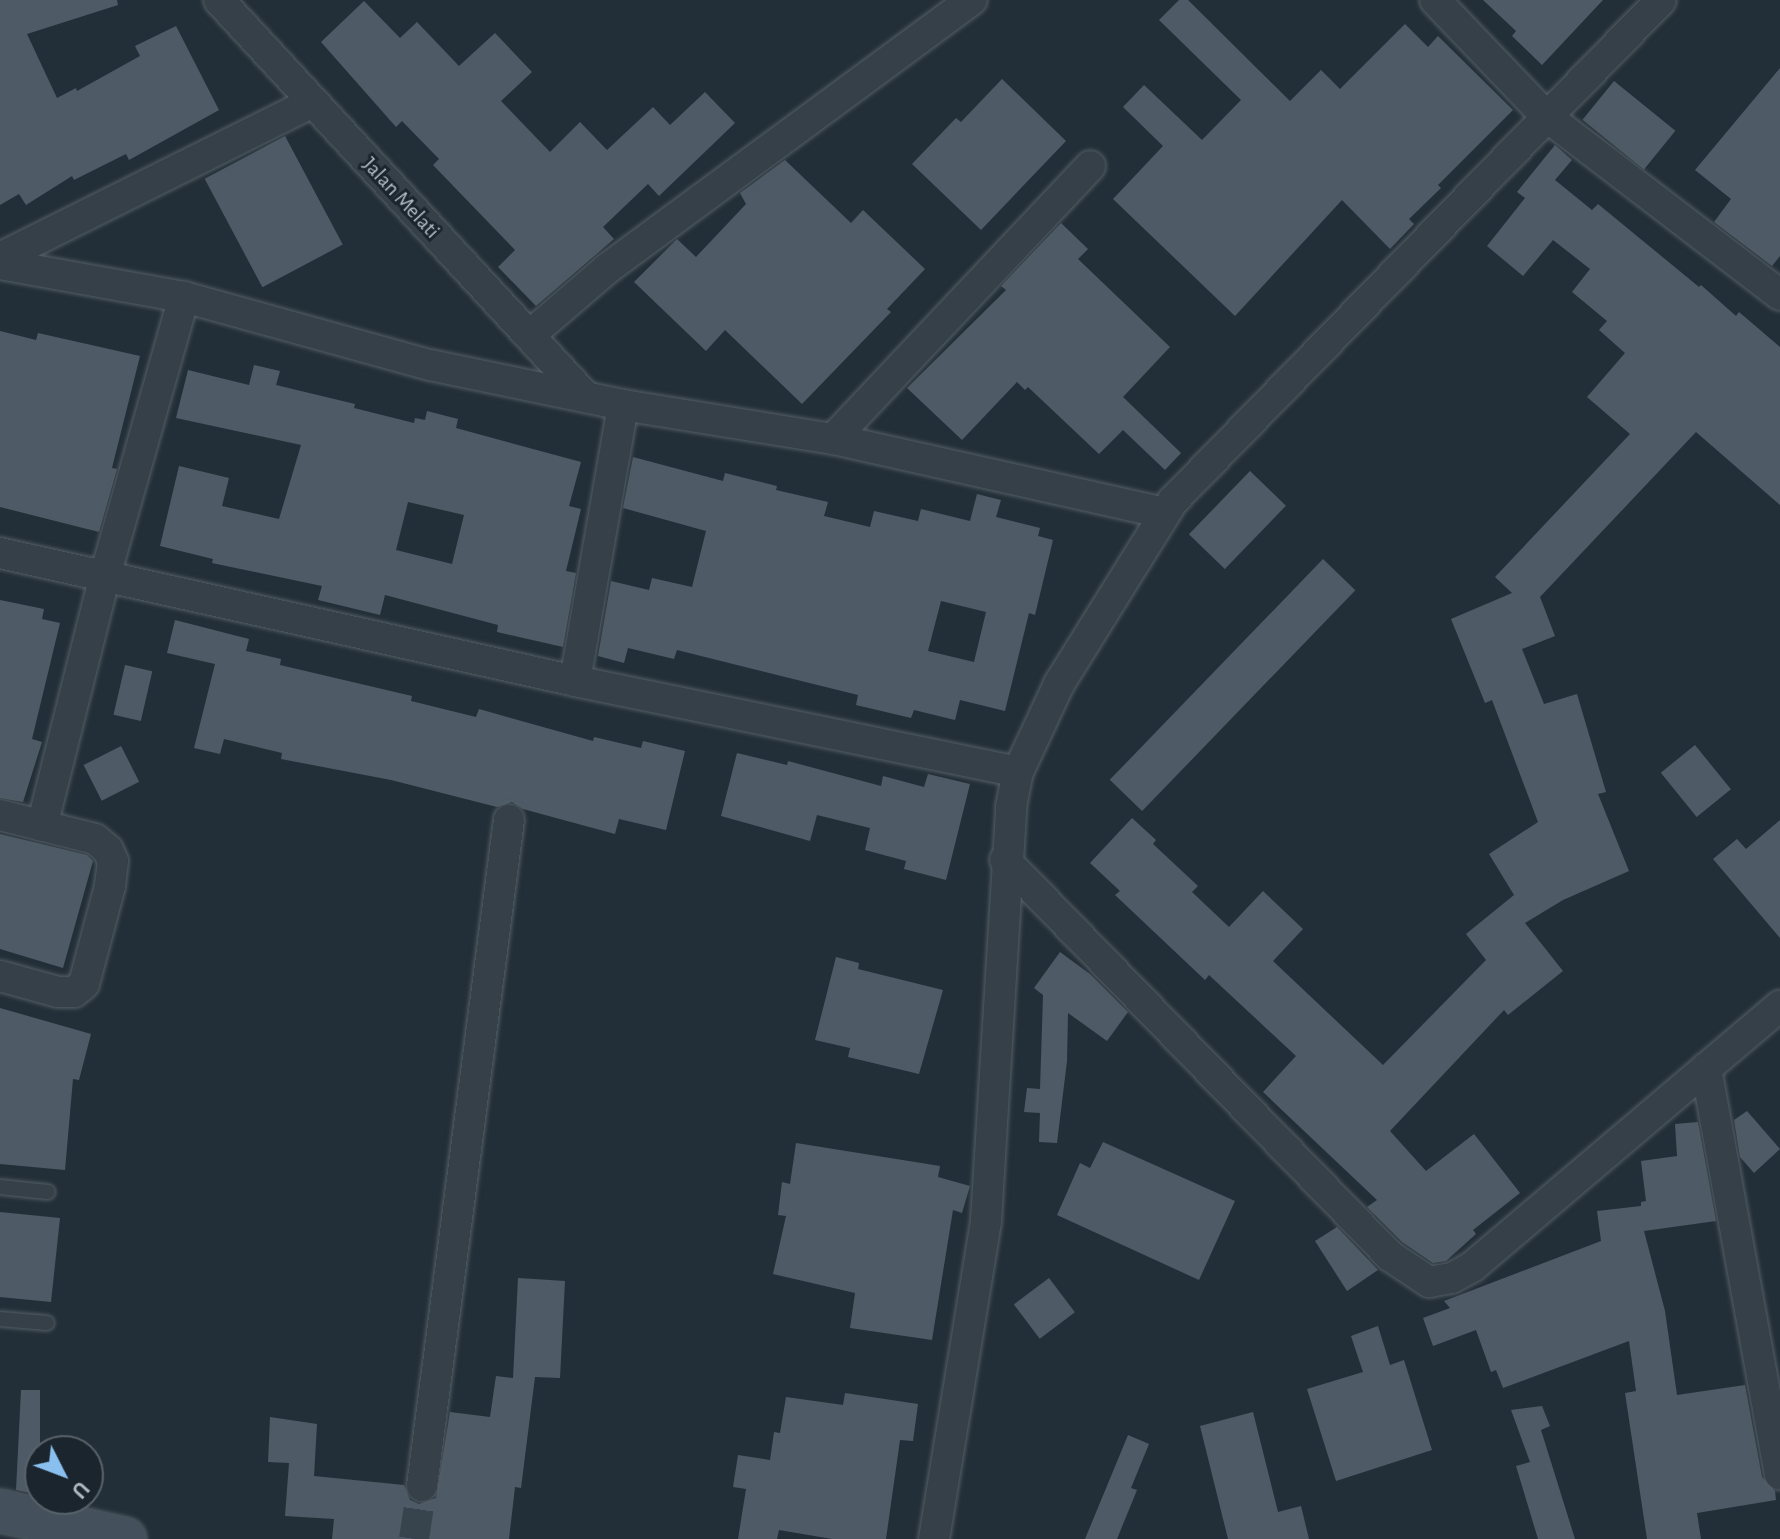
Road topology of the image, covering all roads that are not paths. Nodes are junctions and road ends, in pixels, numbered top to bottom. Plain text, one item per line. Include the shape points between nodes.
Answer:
1 (219, 0) edge
2 (972, 0) edge
3 (1435, 0) edge
4 (1661, 0) edge
5 (311, 103) junction
6 (1546, 116) junction
7 (1090, 166) dead end
8 (0, 258) edge
9 (0, 264) edge
10 (1780, 295) edge
11 (184, 297) junction
12 (530, 335) junction
13 (584, 395) junction
14 (623, 405) junction
15 (833, 439) junction
16 (1163, 513) junction
17 (0, 553) edge
18 (105, 576) junction
19 (575, 681) junction
20 (1018, 772) junction
21 (0, 815) edge
22 (509, 820) dead end
23 (42, 826) junction
24 (1005, 860) junction
25 (0, 976) edge
26 (1780, 1006) edge
27 (1706, 1068) junction
28 (0, 1187) edge
29 (48, 1192) dead end
30 (0, 1319) edge
31 (47, 1323) dead end
32 (1780, 1474) edge
33 (422, 1486) tunnel mouth
34 (0, 1511) edge
35 (125, 1539) edge
36 (936, 1539) edge

1 - 5 street, Jalan Melati
2 - 12 street via 608,268
3 - 6 street
4 - 6 street
5 - 8 street
5 - 12 street, Jalan Melati
6 - 10 street
6 - 16 street
7 - 15 street
9 - 11 street
11 - 13 street via 430,365
11 - 18 street
12 - 13 street, Jalan Melati
13 - 14 street
14 - 15 street
14 - 19 street
15 - 16 street
16 - 20 street via 1059,684
17 - 18 street
18 - 19 street
18 - 23 street
19 - 20 street
20 - 24 street
21 - 23 street
22 - 33 street
23 - 25 street via 95,839 113,861 90,972 74,992
24 - 27 street via 1390,1256 1429,1282 1472,1267
24 - 36 street via 986,1221
26 - 27 street
27 - 32 street
28 - 29 lane
30 - 31 lane
34 - 35 main road

